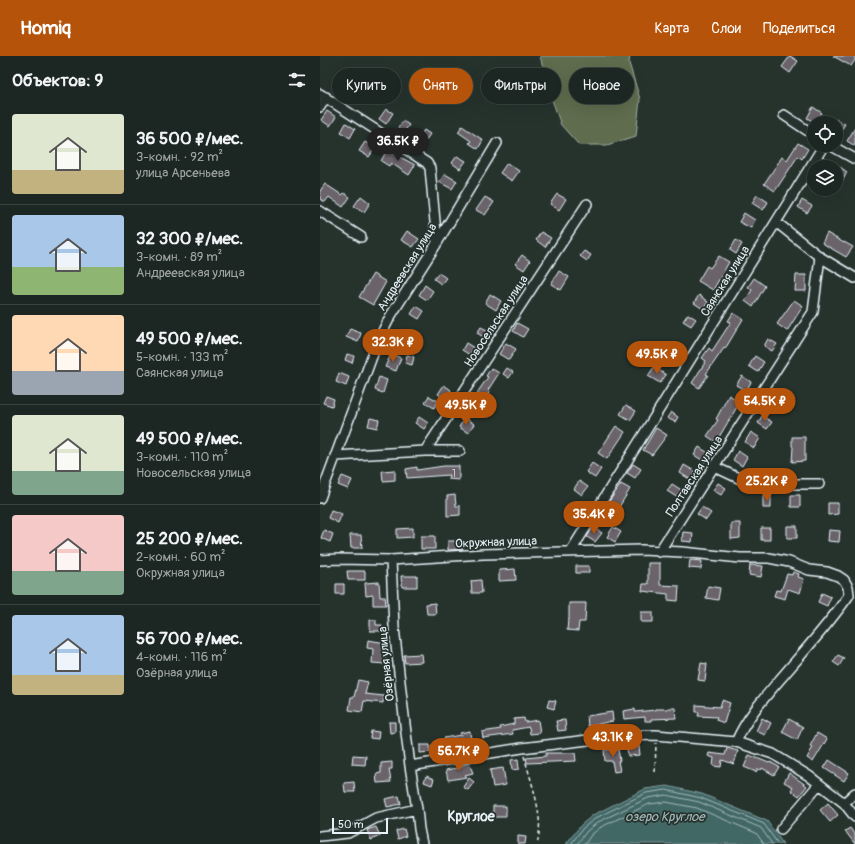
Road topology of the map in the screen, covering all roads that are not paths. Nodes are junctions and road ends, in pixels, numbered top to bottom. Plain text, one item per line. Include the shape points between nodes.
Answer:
1 (323, 96) edge
2 (320, 107) edge
3 (784, 115) dead end
4 (807, 130) edge
5 (497, 143) dead end
6 (820, 152) edge
7 (842, 152) edge
8 (855, 159) edge
9 (587, 204) dead end
10 (320, 211) edge
11 (776, 222) junction
12 (361, 237) dead end
13 (437, 243) junction
14 (820, 257) junction
15 (855, 278) edge
16 (425, 451) junction
17 (460, 451) dead end
18 (335, 456) junction
19 (714, 467) junction
20 (819, 484) dead end
21 (320, 498) edge
22 (571, 551) junction
23 (659, 552) junction
24 (320, 560) edge
25 (391, 560) junction
26 (736, 742) junction
27 (410, 766) junction
28 (819, 784) junction
29 (855, 793) edge
30 (844, 803) junction
31 (417, 809) junction
32 (855, 817) edge
33 (781, 829) dead end
34 (320, 836) edge
35 (422, 844) edge

1 - 2 street
1 - 13 street via 427,163 430,168
3 - 4 street
5 - 13 street, Андреевская улица
6 - 11 street, Саянская улица
7 - 8 street
9 - 16 street, Новосельская улица
10 - 12 street
11 - 14 street
11 - 22 street, Саянская улица
13 - 18 street, Андреевская улица via 380,336
14 - 15 street
14 - 19 street, Полтавская улица via 813,312
16 - 17 street
16 - 18 street
18 - 21 street, Андреевская улица
19 - 20 street via 751,484
19 - 23 street, Полтавская улица
22 - 23 street, Окружная улица
22 - 25 street, Окружная улица
23 - 26 street, Окружная улица via 769,558 838,576 848,587 849,595 836,614 761,702 742,727
24 - 25 street, Окружная улица
25 - 27 street, Озёрная улица via 394,627
26 - 27 street via 656,735 621,736 522,748
26 - 28 street via 773,754
27 - 31 street, Озёрная улица
28 - 30 street
28 - 33 street
29 - 30 street
30 - 32 street
31 - 34 street via 376,818 348,833
31 - 35 street, Озёрная улица

